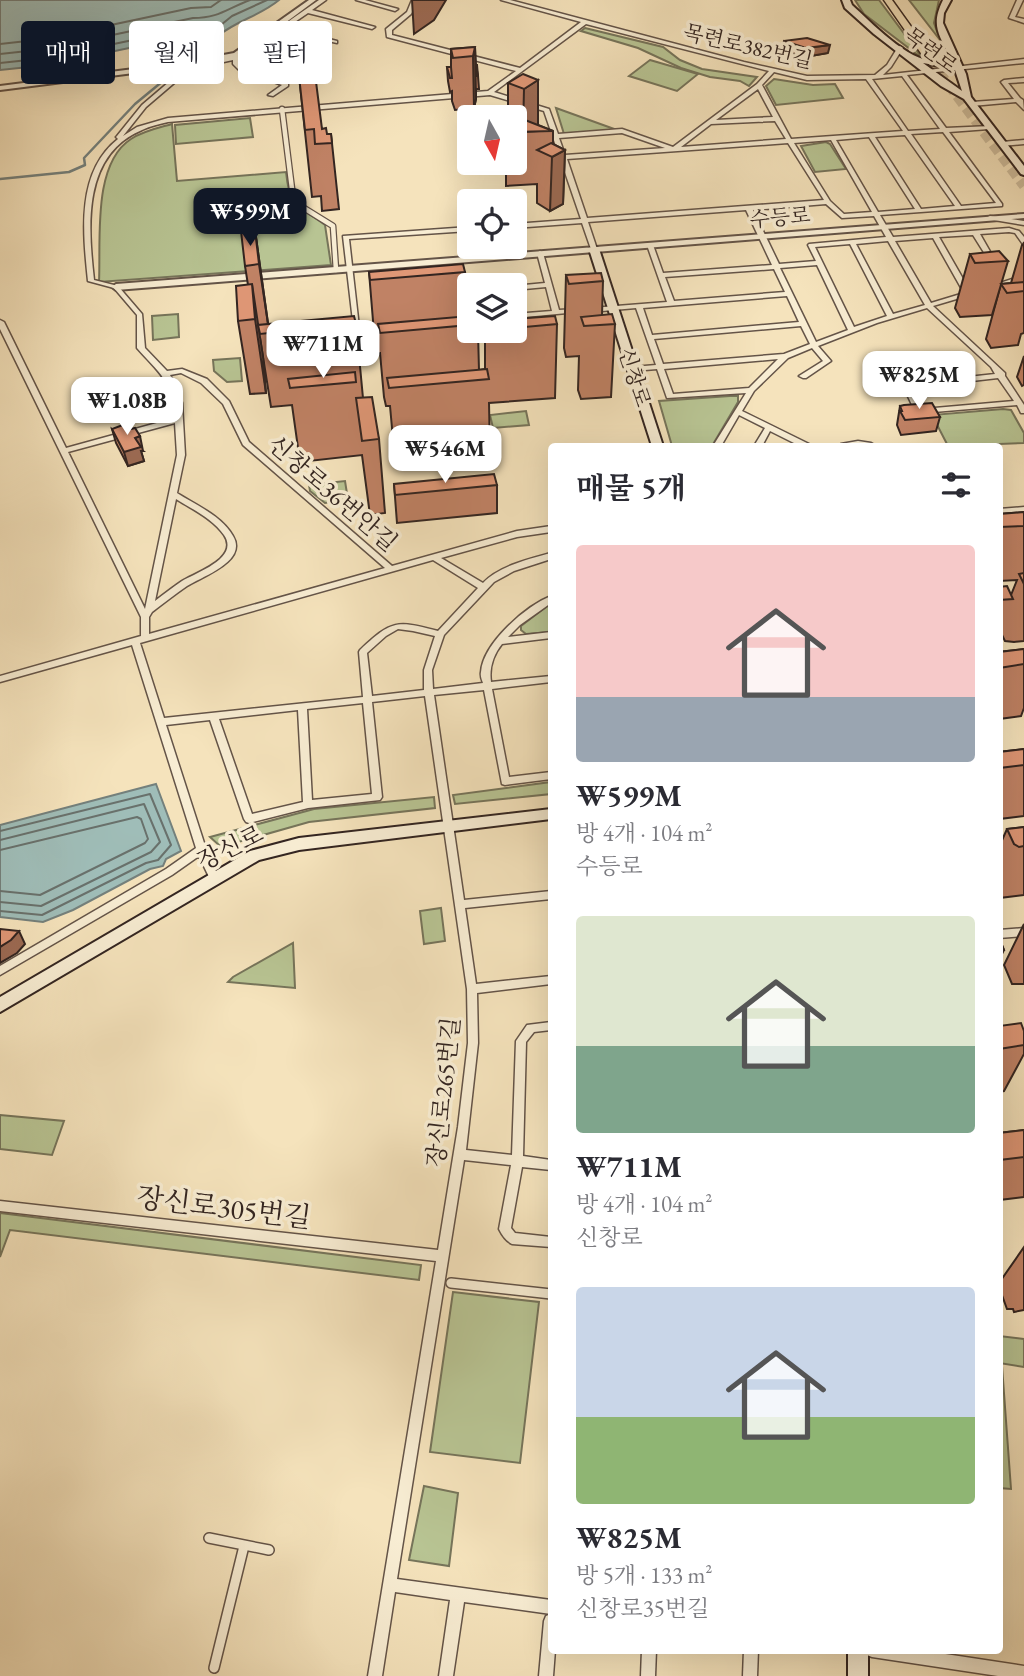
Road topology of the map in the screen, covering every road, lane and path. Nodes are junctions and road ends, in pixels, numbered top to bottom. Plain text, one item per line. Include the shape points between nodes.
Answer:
1 (313, 0) edge
2 (323, 0) edge
3 (359, 0) edge
4 (415, 0) edge
5 (504, 0) edge
6 (531, 0) edge
7 (846, 0) edge
8 (888, 0) edge
9 (899, 0) edge
10 (947, 0) edge
11 (1020, 0) edge
12 (522, 5) junction
13 (395, 9) dead end
14 (308, 11) junction
15 (294, 21) edge
16 (1024, 21) edge
17 (584, 22) junction
18 (372, 27) dead end
19 (332, 41) edge
20 (335, 42) dead end
21 (900, 48) junction
22 (236, 57) junction
23 (955, 57) junction
24 (942, 59) tunnel mouth
25 (916, 60) junction
26 (930, 60) tunnel mouth
27 (1024, 61) edge
28 (962, 67) junction
29 (520, 70) junction
30 (772, 71) junction
31 (929, 71) junction
32 (904, 74) junction
33 (877, 76) junction
34 (868, 77) junction
35 (1024, 80) edge
36 (759, 85) junction
37 (0, 88) edge
38 (490, 93) junction
39 (271, 95) dead end
40 (969, 100) junction
41 (1021, 100) edge
42 (1024, 108) edge
43 (282, 109) junction
44 (777, 119) junction
45 (132, 121) junction
46 (710, 122) junction
47 (151, 124) junction
48 (989, 127) junction
49 (944, 130) junction
50 (908, 133) junction
51 (556, 136) junction
52 (871, 136) junction
53 (833, 139) junction
54 (791, 142) junction
55 (1024, 142) edge
56 (1002, 144) junction
57 (110, 148) junction
58 (674, 149) junction
59 (563, 158) junction
60 (1024, 172) edge
61 (828, 202) junction
62 (1024, 205) edge
63 (959, 208) junction
64 (749, 209) junction
65 (919, 211) junction
66 (878, 214) junction
67 (1024, 216) edge
68 (989, 218) junction
69 (584, 221) junction
70 (1024, 223) edge
71 (527, 225) edge
72 (885, 226) junction
73 (457, 230) edge
74 (975, 232) junction
75 (762, 236) junction
76 (935, 236) junction
77 (893, 239) junction
78 (852, 242) junction
79 (1024, 242) edge
80 (650, 245) junction
81 (594, 249) junction
82 (540, 253) junction
83 (820, 263) junction
84 (398, 265) junction
85 (776, 266) junction
86 (348, 269) junction
87 (336, 270) junction
88 (400, 275) edge
89 (661, 275) junction
90 (1024, 277) edge
91 (1005, 283) junction
92 (548, 285) junction
93 (116, 287) junction
94 (527, 287) edge
95 (789, 294) junction
96 (968, 294) junction
97 (671, 303) junction
98 (639, 306) junction
99 (929, 306) junction
100 (612, 308) junction
101 (556, 312) junction
102 (527, 315) edge
103 (891, 316) junction
104 (0, 322) edge
105 (803, 324) junction
106 (394, 325) edge
107 (852, 330) junction
108 (649, 337) junction
109 (814, 346) junction
110 (786, 356) junction
111 (659, 366) junction
112 (633, 369) junction
113 (165, 373) junction
114 (1002, 375) junction
115 (803, 376) dead end
116 (751, 390) junction
117 (1019, 403) junction
118 (737, 411) junction
119 (1024, 411) edge
120 (177, 420) junction
121 (769, 426) junction
122 (657, 443) edge
123 (719, 443) edge
124 (760, 443) edge
125 (800, 443) edge
126 (64, 451) junction
127 (172, 493) junction
128 (1024, 510) edge
129 (1003, 512) edge
130 (548, 529) edge
131 (434, 556) junction
132 (548, 557) edge
133 (391, 569) junction
134 (484, 588) junction
135 (548, 601) edge
136 (147, 613) junction
137 (440, 634) junction
138 (548, 635) edge
139 (140, 640) junction
140 (499, 640) junction
141 (0, 678) edge
142 (548, 682) edge
143 (487, 686) junction
144 (429, 693) junction
145 (368, 700) junction
146 (302, 708) junction
147 (213, 716) junction
148 (162, 722) junction
149 (548, 776) edge
150 (308, 804) junction
151 (548, 814) edge
152 (449, 825) junction
153 (201, 849) junction
154 (214, 878) junction
155 (548, 895) edge
156 (460, 905) junction
157 (1024, 932) edge
158 (1003, 934) edge
159 (0, 971) edge
160 (548, 980) edge
161 (472, 989) junction
162 (0, 1005) edge
163 (548, 1026) edge
164 (459, 1154) junction
165 (517, 1161) junction
166 (548, 1165) edge
167 (0, 1206) edge
168 (548, 1242) edge
169 (443, 1256) junction
170 (445, 1281) junction
171 (548, 1294) edge
172 (209, 1538) dead end
173 (244, 1546) junction
174 (269, 1550) dead end
175 (390, 1585) junction
176 (458, 1594) junction
177 (548, 1607) edge
178 (548, 1654) edge
179 (649, 1654) edge
180 (751, 1654) edge
181 (858, 1654) edge
182 (890, 1654) edge
183 (214, 1668) dead end
184 (964, 1670) edge
185 (1024, 1673) edge
186 (375, 1676) edge
187 (446, 1676) edge
188 (546, 1676) edge
189 (648, 1676) edge
190 (750, 1676) edge
191 (858, 1676) edge

1 - 22 street
2 - 14 street
3 - 13 street
4 - 29 street via 412,10 389,29 388,36
5 - 12 street, 목련로382번길
6 - 12 street
7 - 21 main road, 목련로 via 859,17
8 - 26 highway
9 - 24 highway
10 - 23 main road, 목련로 via 939,16
11 - 16 street via 1012,18
12 - 17 street, 목련로382번길
14 - 15 street
14 - 18 street
17 - 29 street
17 - 30 street, 목련로382번길
19 - 20 street
21 - 25 main road, 목련로
21 - 33 street via 890,66
22 - 37 street
22 - 39 street via 241,69 286,85
22 - 45 street via 185,71
23 - 25 main road via 940,64
23 - 28 main road, 목련로
25 - 31 main road, 목련로
27 - 28 street, 목련로382번길
28 - 31 street, 목련로382번길
28 - 40 main road, 목련로
29 - 38 street
30 - 34 street, 목련로382번길 via 807,78
30 - 36 street
31 - 32 street, 목련로382번길
31 - 40 main road, 목련로
32 - 33 street, 목련로382번길
32 - 49 street
33 - 34 street, 목련로382번길
34 - 50 street
35 - 41 street via 1004,82
36 - 44 street
36 - 46 street
38 - 43 street
38 - 51 street via 547,110
40 - 41 street
40 - 48 main road, 목련로
41 - 42 street
43 - 47 street
43 - 87 street via 293,197 332,226
44 - 46 street
44 - 54 street
45 - 47 street
45 - 57 street
46 - 58 street
47 - 57 street
48 - 49 street
48 - 56 main road, 목련로
49 - 50 street
49 - 63 street via 1000,205
50 - 52 street
50 - 63 street
51 - 58 street via 622,131
51 - 59 street
52 - 53 street
52 - 65 street
53 - 54 street
53 - 66 street
54 - 58 street
54 - 61 street
55 - 56 street
56 - 60 main road, 목련로
57 - 93 street via 92,175 87,251 90,281
58 - 59 street
59 - 69 street
61 - 64 street
61 - 66 street via 842,216
62 - 68 street via 1008,215
63 - 65 street
64 - 69 street
64 - 75 street
65 - 66 street
66 - 72 street
67 - 68 street, 수등로
68 - 70 street
68 - 72 street, 수등로
69 - 71 street
69 - 81 street
72 - 75 street, 수등로
72 - 77 street
73 - 86 street via 345,237
74 - 76 street
74 - 79 street via 1017,232
74 - 91 street
75 - 80 street, 수등로
75 - 85 street
76 - 77 street
76 - 96 street
77 - 78 street
77 - 99 street
78 - 83 street via 811,245
78 - 103 street
80 - 81 street, 수등로
80 - 89 street
81 - 82 street, 수등로
81 - 100 main road, 신창로
82 - 84 street, 수등로
82 - 92 street
83 - 85 street
83 - 107 street
84 - 86 street, 수등로
84 - 88 street
85 - 89 street
85 - 95 street
86 - 87 street, 수등로
86 - 106 street via 356,329
87 - 93 street, 수등로
89 - 97 street
90 - 91 street
91 - 96 street
92 - 94 street
92 - 101 street
93 - 113 street via 140,315 141,348
95 - 97 street
95 - 105 street
96 - 99 street
97 - 98 street
98 - 100 street
98 - 108 street
99 - 103 street
99 - 114 street
100 - 101 street
100 - 112 main road, 신창로
101 - 102 street
103 - 107 street
104 - 126 street
105 - 108 street
105 - 109 street
107 - 109 street
108 - 111 street
109 - 110 street
109 - 115 street via 827,361
110 - 111 street
110 - 116 street
111 - 112 street
111 - 116 street via 668,394 674,397
112 - 122 main road, 신창로
113 - 120 street via 178,403
113 - 133 street, 신창로36번안길 via 182,371 204,381 226,403 246,443
114 - 117 street
114 - 117 street via 907,386 922,411
116 - 118 street
117 - 119 street
118 - 121 street
118 - 123 street
120 - 126 street
120 - 127 street via 181,455
121 - 124 street
121 - 125 street
126 - 136 street
127 - 136 street
127 - 136 street via 223,527 233,548 215,569 185,583
128 - 129 street
130 - 131 street, 신창로36번안길
131 - 133 street, 신창로36번안길
131 - 134 street
132 - 134 street via 511,569
133 - 139 street
134 - 137 street
135 - 140 street
136 - 139 street
137 - 144 street, 장신로265번길 via 428,670
137 - 145 street via 402,625 389,627 363,652
138 - 140 street
139 - 141 street
139 - 148 street
140 - 143 street via 485,672
142 - 143 street
143 - 144 street
143 - 149 street via 505,781
144 - 145 street
144 - 152 street, 장신로265번길
145 - 146 street
145 - 150 street via 377,797
146 - 147 street
146 - 150 street
147 - 148 street
147 - 150 street via 249,819
148 - 153 street
151 - 152 main road, 장신로
152 - 154 main road, 장신로 via 278,848
152 - 156 street, 장신로265번길
153 - 154 street
153 - 159 street, 장신로
154 - 162 main road, 장신로
155 - 156 street
156 - 161 street, 장신로265번길
157 - 158 street
160 - 161 street
161 - 164 street, 장신로265번길 via 472,1054
163 - 165 street via 531,1028 521,1041
164 - 165 street
164 - 169 street, 장신로265번길
165 - 166 street
165 - 168 street via 505,1229 512,1238
167 - 169 street, 장신로305번길
169 - 170 street, 장신로265번길
170 - 171 street
170 - 175 street, 장신로265번길
172 - 173 street
173 - 174 street
173 - 183 street
175 - 176 street
175 - 186 street, 장신로265번길
176 - 177 street
176 - 187 street
178 - 188 street
179 - 189 street
180 - 190 street
181 - 191 main road
182 - 184 street
184 - 185 street

